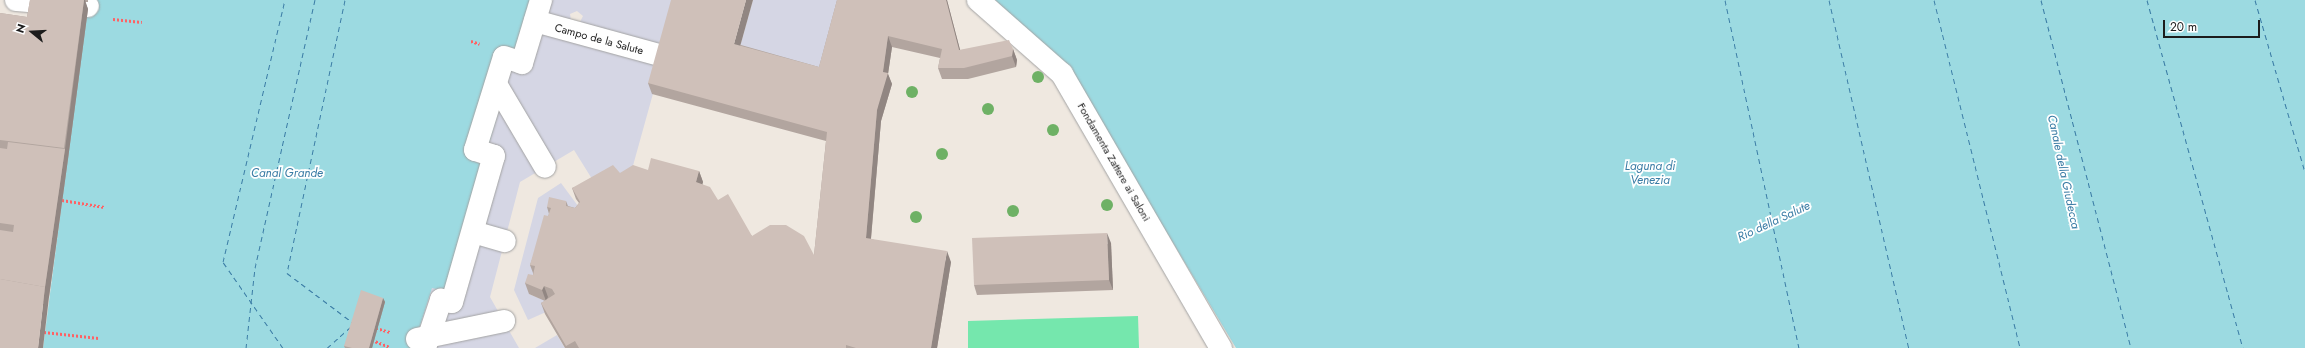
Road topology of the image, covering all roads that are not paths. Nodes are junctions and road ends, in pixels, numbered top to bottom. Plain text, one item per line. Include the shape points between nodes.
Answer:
1 (16, 0) edge
2 (541, 0) edge
3 (978, 0) edge
4 (88, 6) dead end
5 (535, 22) junction
6 (663, 56) edge
7 (496, 84) junction
8 (545, 167) dead end
9 (473, 232) junction
10 (505, 241) dead end
11 (504, 321) dead end
12 (423, 341) edge
13 (1221, 348) edge

1 - 4 street
2 - 5 street
3 - 13 street, Fondamenta Zattere ai Saloni via 1062,74
5 - 6 street, Campo de la Salute
5 - 7 street via 522,63 504,57
7 - 8 street
7 - 9 street via 475,150 494,156
9 - 10 street
9 - 12 street via 452,302 441,300
11 - 12 street

